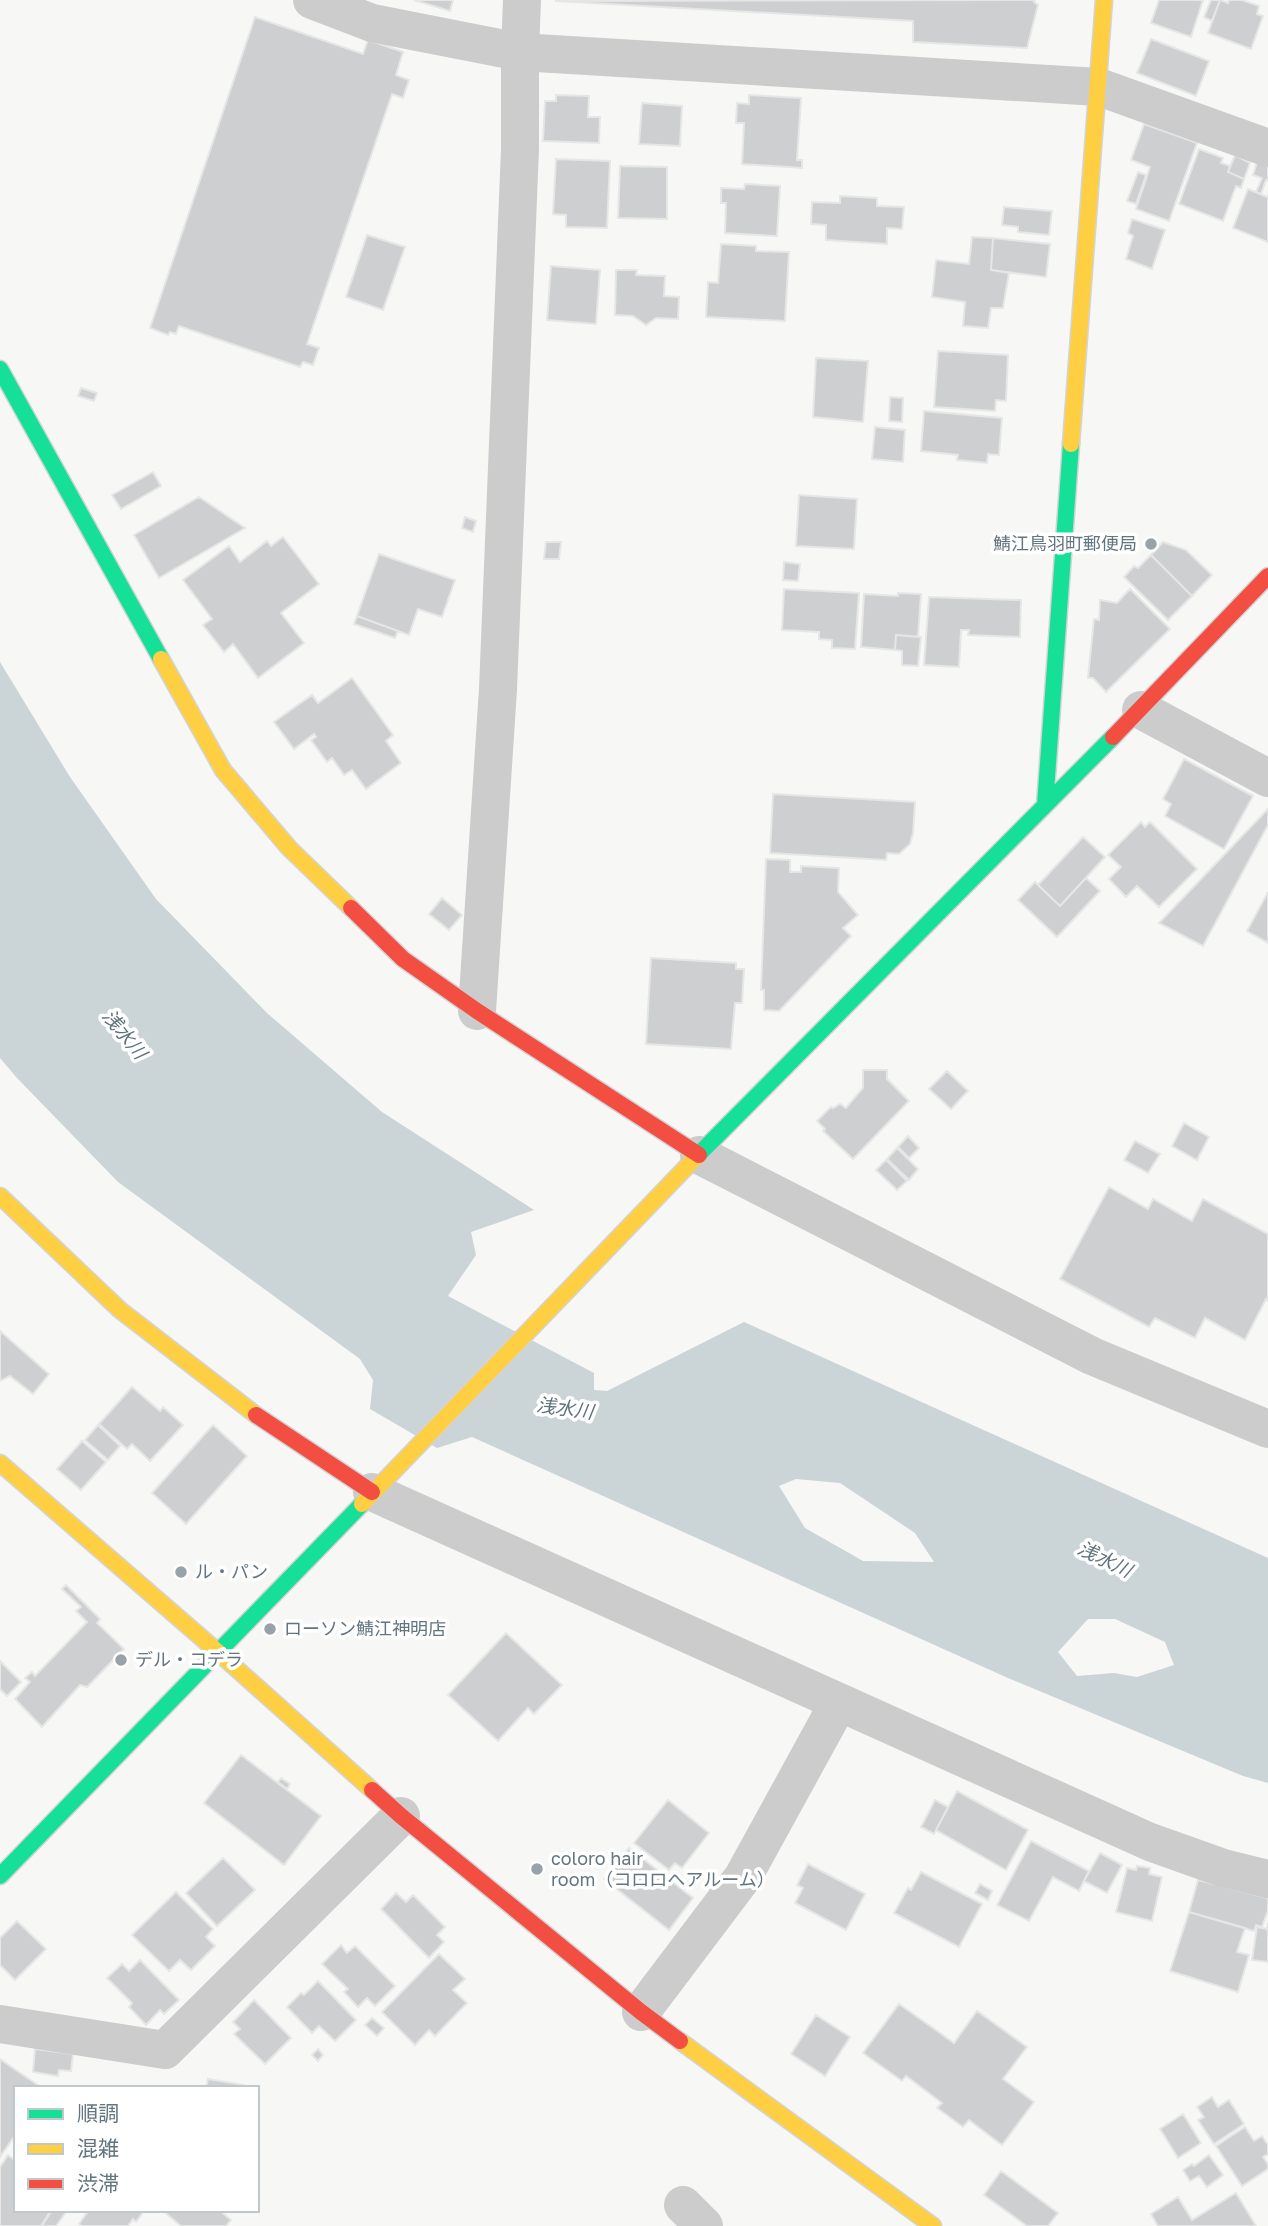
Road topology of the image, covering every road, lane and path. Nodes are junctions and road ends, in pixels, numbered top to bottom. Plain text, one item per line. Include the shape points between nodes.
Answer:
1 (312, 0) edge
2 (522, 0) edge
3 (1104, 0) edge
4 (520, 52) junction
5 (1099, 87) junction
6 (1268, 148) edge
7 (0, 369) edge
8 (1268, 576) edge
9 (1141, 710) junction
10 (1268, 778) edge
11 (1045, 805) junction
12 (477, 1011) junction
13 (686, 1168) junction
14 (0, 1196) edge
15 (1268, 1429) edge
16 (0, 1463) edge
17 (372, 1492) junction
18 (219, 1653) junction
19 (839, 1702) junction
20 (401, 1815) junction
21 (0, 1876) edge
22 (1268, 1879) edge
23 (641, 2012) junction
24 (0, 2024) edge
25 (933, 2226) edge

1 - 4 street via 372,23
2 - 4 street
3 - 5 street
4 - 5 street
4 - 12 street via 498,689
5 - 6 street
5 - 11 street
7 - 12 street via 223,770 289,848 403,960
8 - 9 street
9 - 10 street
9 - 11 street
11 - 13 street
12 - 13 street
13 - 15 street via 1092,1356
13 - 17 street
14 - 17 street via 120,1310 253,1413
16 - 18 street
17 - 18 street
17 - 19 street
18 - 20 street
18 - 21 street
19 - 22 street via 1150,1842
19 - 23 street via 743,1877
20 - 23 street
20 - 24 street via 165,2050
23 - 25 street

